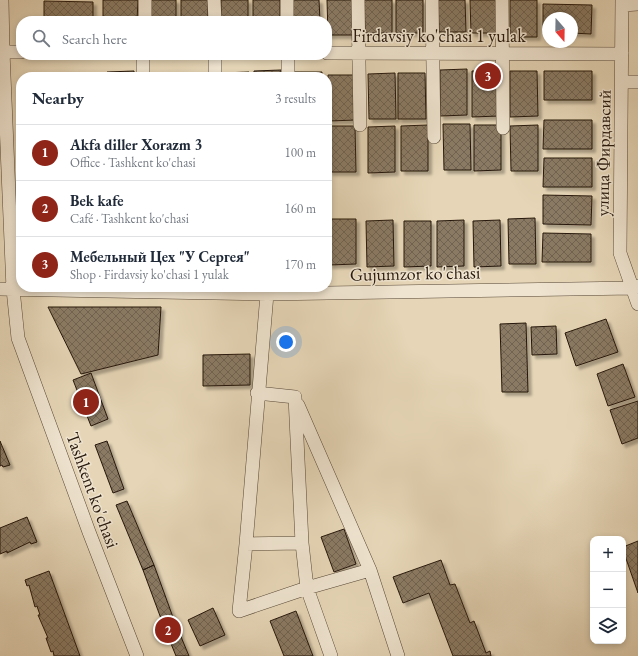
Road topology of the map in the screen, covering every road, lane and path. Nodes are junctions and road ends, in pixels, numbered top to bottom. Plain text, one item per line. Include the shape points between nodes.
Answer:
1 (2, 0) edge
2 (145, 0) edge
3 (214, 0) edge
4 (287, 0) edge
5 (358, 0) edge
6 (432, 0) edge
7 (502, 0) edge
8 (622, 2) edge
9 (638, 4) edge
10 (145, 16) edge
11 (214, 16) edge
12 (287, 16) edge
13 (2, 52) junction
14 (16, 52) edge
15 (332, 53) edge
16 (360, 53) junction
17 (432, 53) junction
18 (503, 53) junction
19 (622, 54) junction
20 (143, 60) edge
21 (215, 60) edge
22 (288, 60) edge
23 (143, 72) edge
24 (215, 72) edge
25 (288, 72) edge
26 (622, 82) junction
27 (638, 82) edge
28 (360, 125) dead end
29 (503, 128) dead end
30 (434, 137) dead end
31 (635, 287) edge
32 (0, 288) edge
33 (13, 289) junction
34 (16, 289) edge
35 (165, 292) edge
36 (267, 294) junction
37 (638, 304) edge
38 (257, 394) junction
39 (295, 398) junction
40 (302, 543) junction
41 (246, 544) junction
42 (370, 570) junction
43 (307, 588) junction
44 (137, 656) edge
45 (331, 656) edge
46 (398, 656) edge

1 - 13 street, Tashkent ko'chasi
2 - 10 street
3 - 11 street
4 - 12 street
5 - 16 street
6 - 17 street
7 - 18 street
8 - 9 street
8 - 19 street, улица Фирдавсий
13 - 14 street
13 - 33 street, Tashkent ko'chasi
15 - 16 street, Firdavsiy ko'chasi 1 yulak
16 - 17 street, Firdavsiy ko'chasi 1 yulak
16 - 28 street
17 - 18 street, Firdavsiy ko'chasi 1 yulak
17 - 30 street
18 - 19 street, Firdavsiy ko'chasi 1 yulak
18 - 29 street
19 - 26 street, улица Фирдавсий
20 - 23 street
21 - 24 street
22 - 25 street
26 - 27 street
26 - 31 street, улица Фирдавсий via 620,253
31 - 36 street, Gujumzor ko'chasi
31 - 37 street, улица Фирдавсий
32 - 33 street, Gujumzor ko'chasi
33 - 34 street, Gujumzor ko'chasi
33 - 44 street, Tashkent ko'chasi via 18,338
35 - 36 street, Gujumzor ko'chasi
36 - 38 street
38 - 39 street
38 - 41 street
39 - 40 street
39 - 42 street
40 - 41 street
40 - 43 street
41 - 43 street via 239,611
42 - 43 street
42 - 46 street
43 - 45 street

